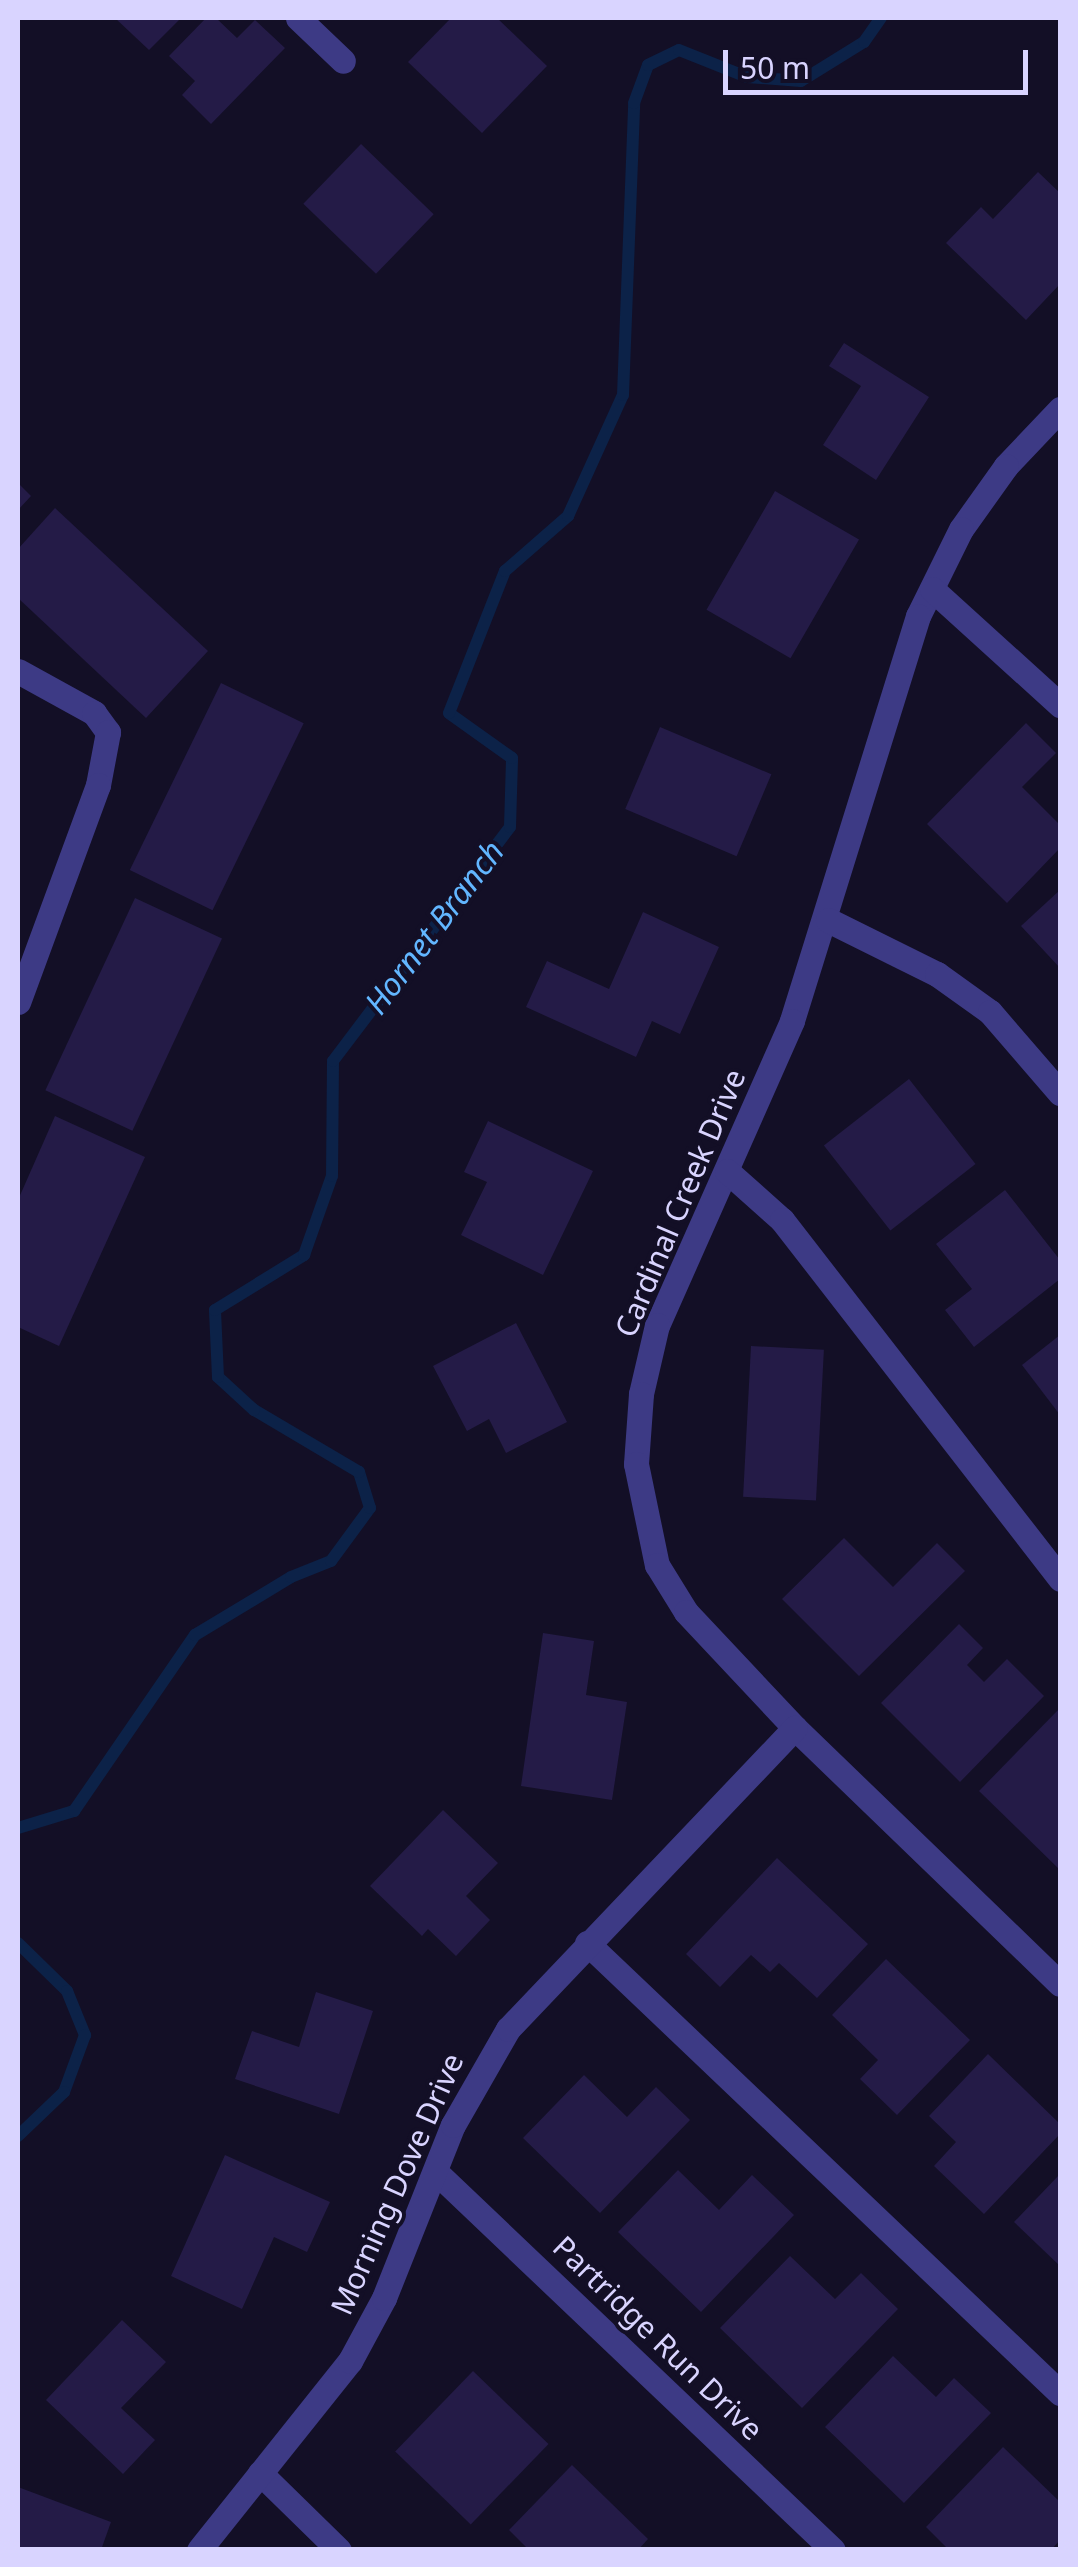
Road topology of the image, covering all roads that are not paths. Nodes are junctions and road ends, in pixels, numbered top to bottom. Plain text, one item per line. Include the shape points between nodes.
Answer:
1 (298, 18) edge
2 (343, 61) dead end
3 (1060, 409) edge
4 (932, 589) junction
5 (18, 671) edge
6 (1060, 705) edge
7 (828, 920) junction
8 (18, 1002) edge
9 (1060, 1093) edge
10 (727, 1171) junction
11 (1060, 1579) edge
12 (794, 1728) junction
13 (587, 1942) junction
14 (1060, 1984) edge
15 (438, 2174) junction
16 (1060, 2393) edge
17 (260, 2473) junction
18 (199, 2550) edge
19 (339, 2550) edge
20 (833, 2550) edge

1 - 2 street
3 - 4 street, Cardinal Creek Drive via 972,513
4 - 6 street
4 - 7 street, Cardinal Creek Drive via 893,687
5 - 8 street via 94,712 108,732 98,785
7 - 9 street via 938,974 990,1012
7 - 10 street, Cardinal Creek Drive
10 - 11 street via 782,1220
10 - 12 street, Cardinal Creek Drive via 657,1325 641,1394 636,1464 657,1565 720,1652
12 - 13 street, Morning Dove Drive
12 - 14 street, Cardinal Creek Drive
13 - 15 street, Morning Dove Drive via 508,2029 453,2126
13 - 16 street
15 - 17 street, Morning Dove Drive via 350,2362
15 - 20 street, Partridge Run Drive
17 - 18 street, Morning Dove Drive
17 - 19 street

